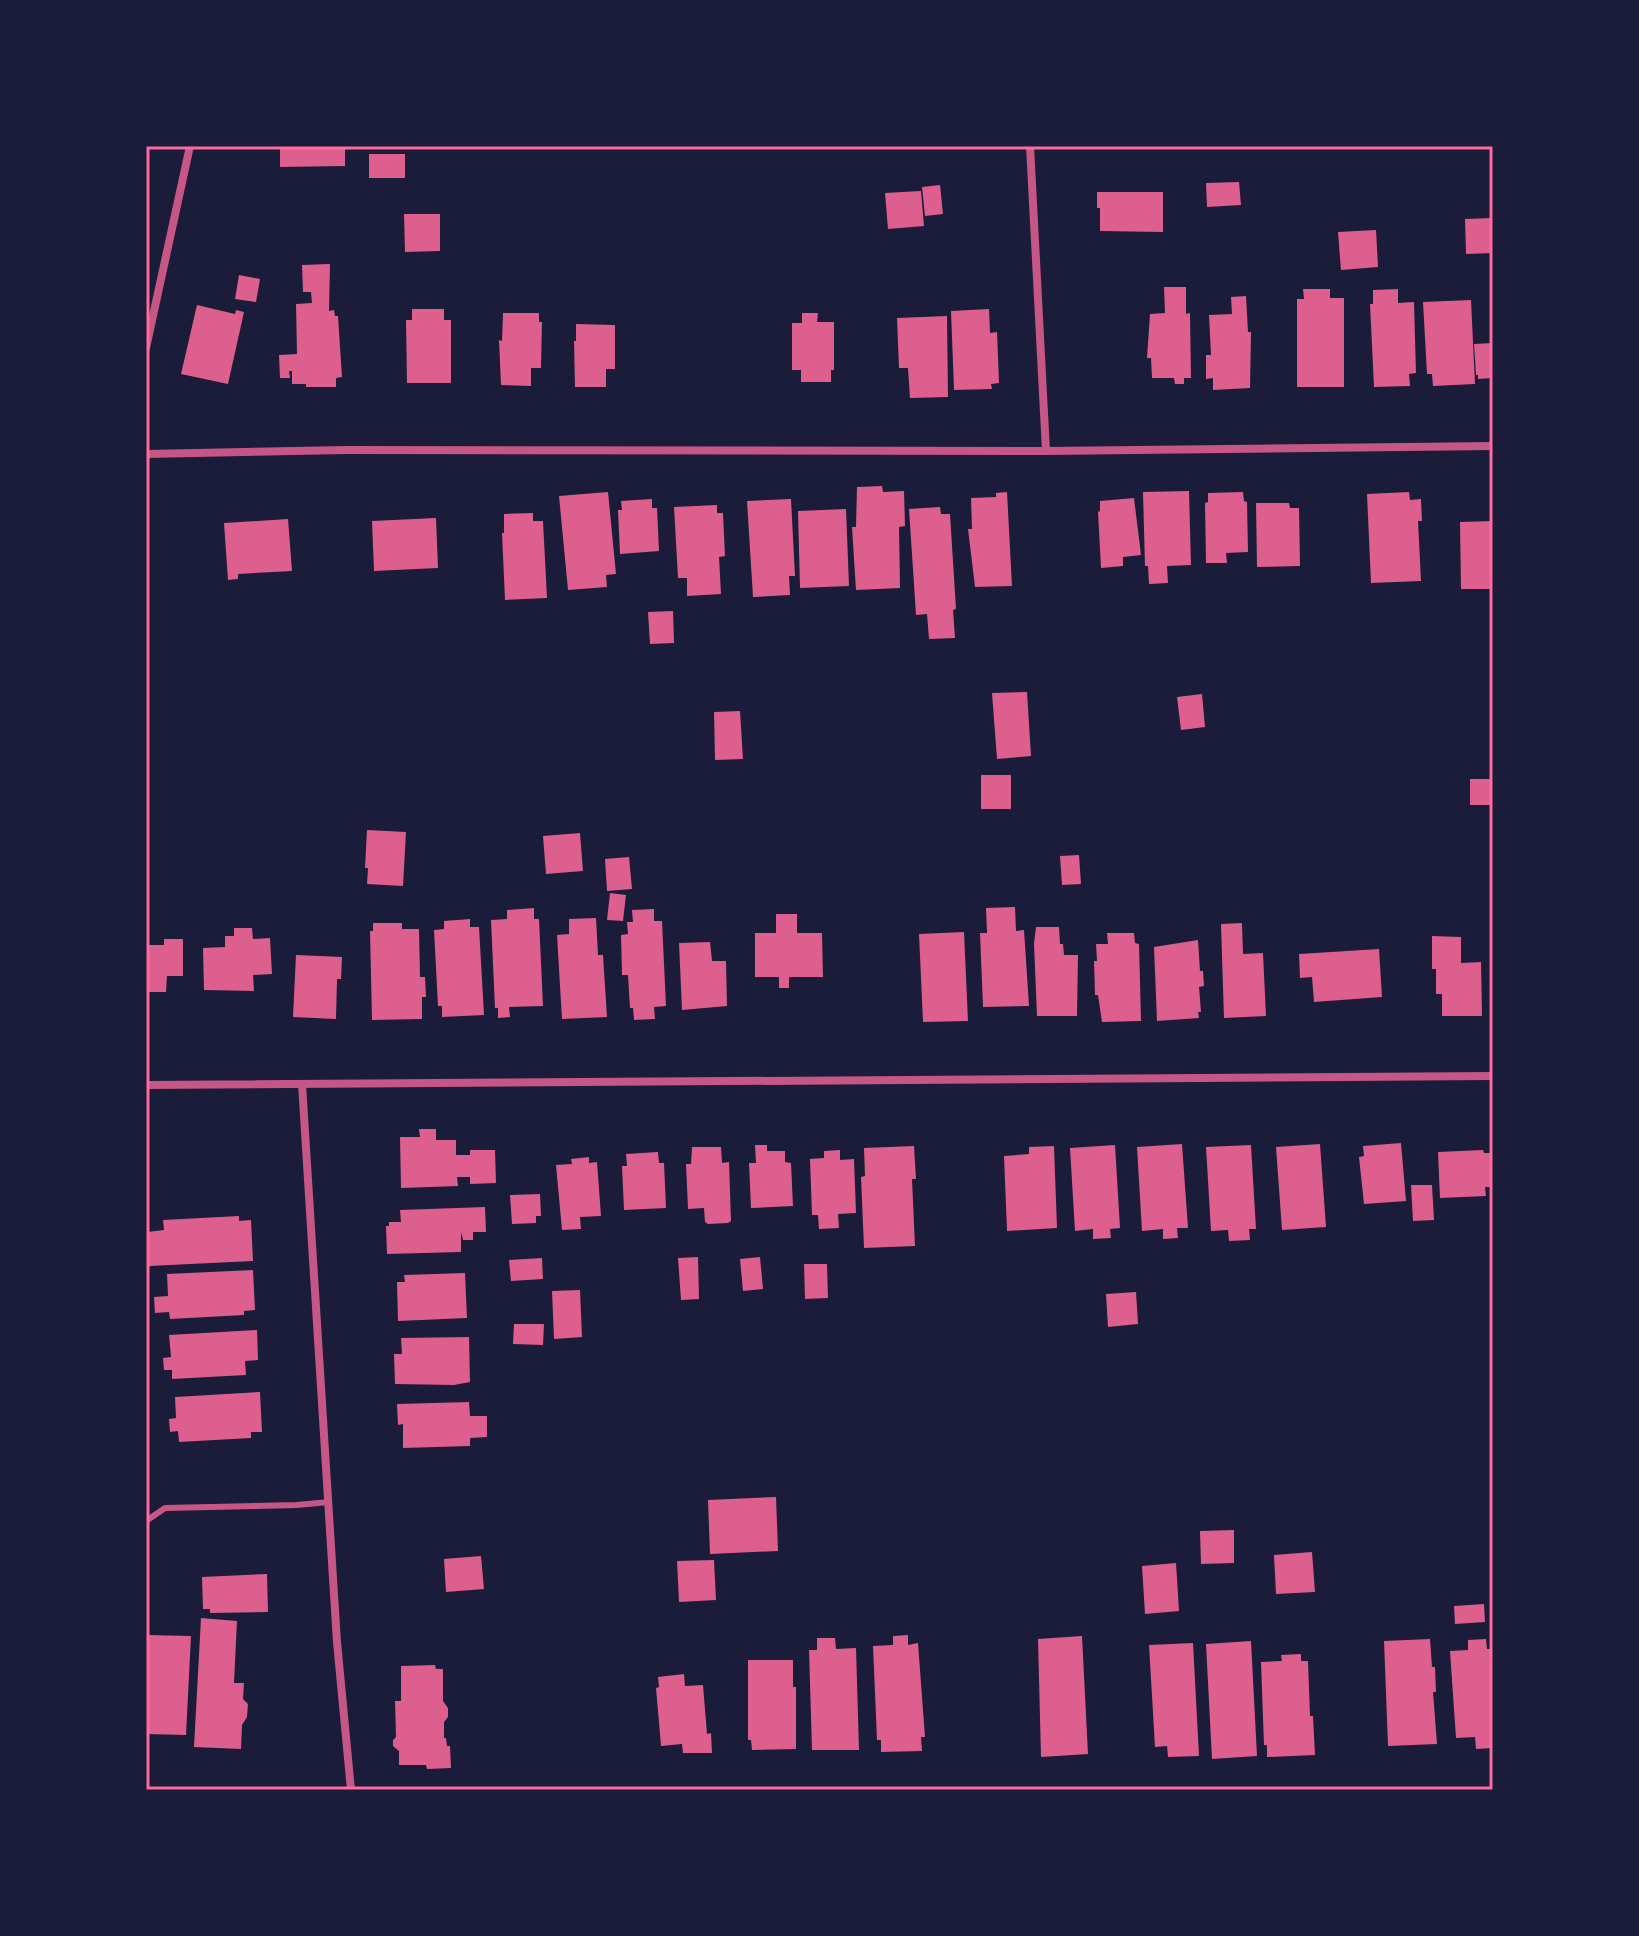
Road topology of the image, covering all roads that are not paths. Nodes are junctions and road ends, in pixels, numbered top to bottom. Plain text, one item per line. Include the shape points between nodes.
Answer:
1 (190, 146) edge
2 (1030, 146) edge
3 (146, 348) edge
4 (1493, 446) edge
5 (1046, 451) junction
6 (146, 454) edge
7 (1493, 1076) edge
8 (302, 1084) junction
9 (146, 1085) edge
10 (329, 1502) junction
11 (146, 1521) edge
12 (351, 1790) edge

1 - 3 street
2 - 5 street
4 - 5 street
5 - 6 street
7 - 8 street
8 - 9 street
8 - 10 street
10 - 11 lane via 165,1508
10 - 12 street

